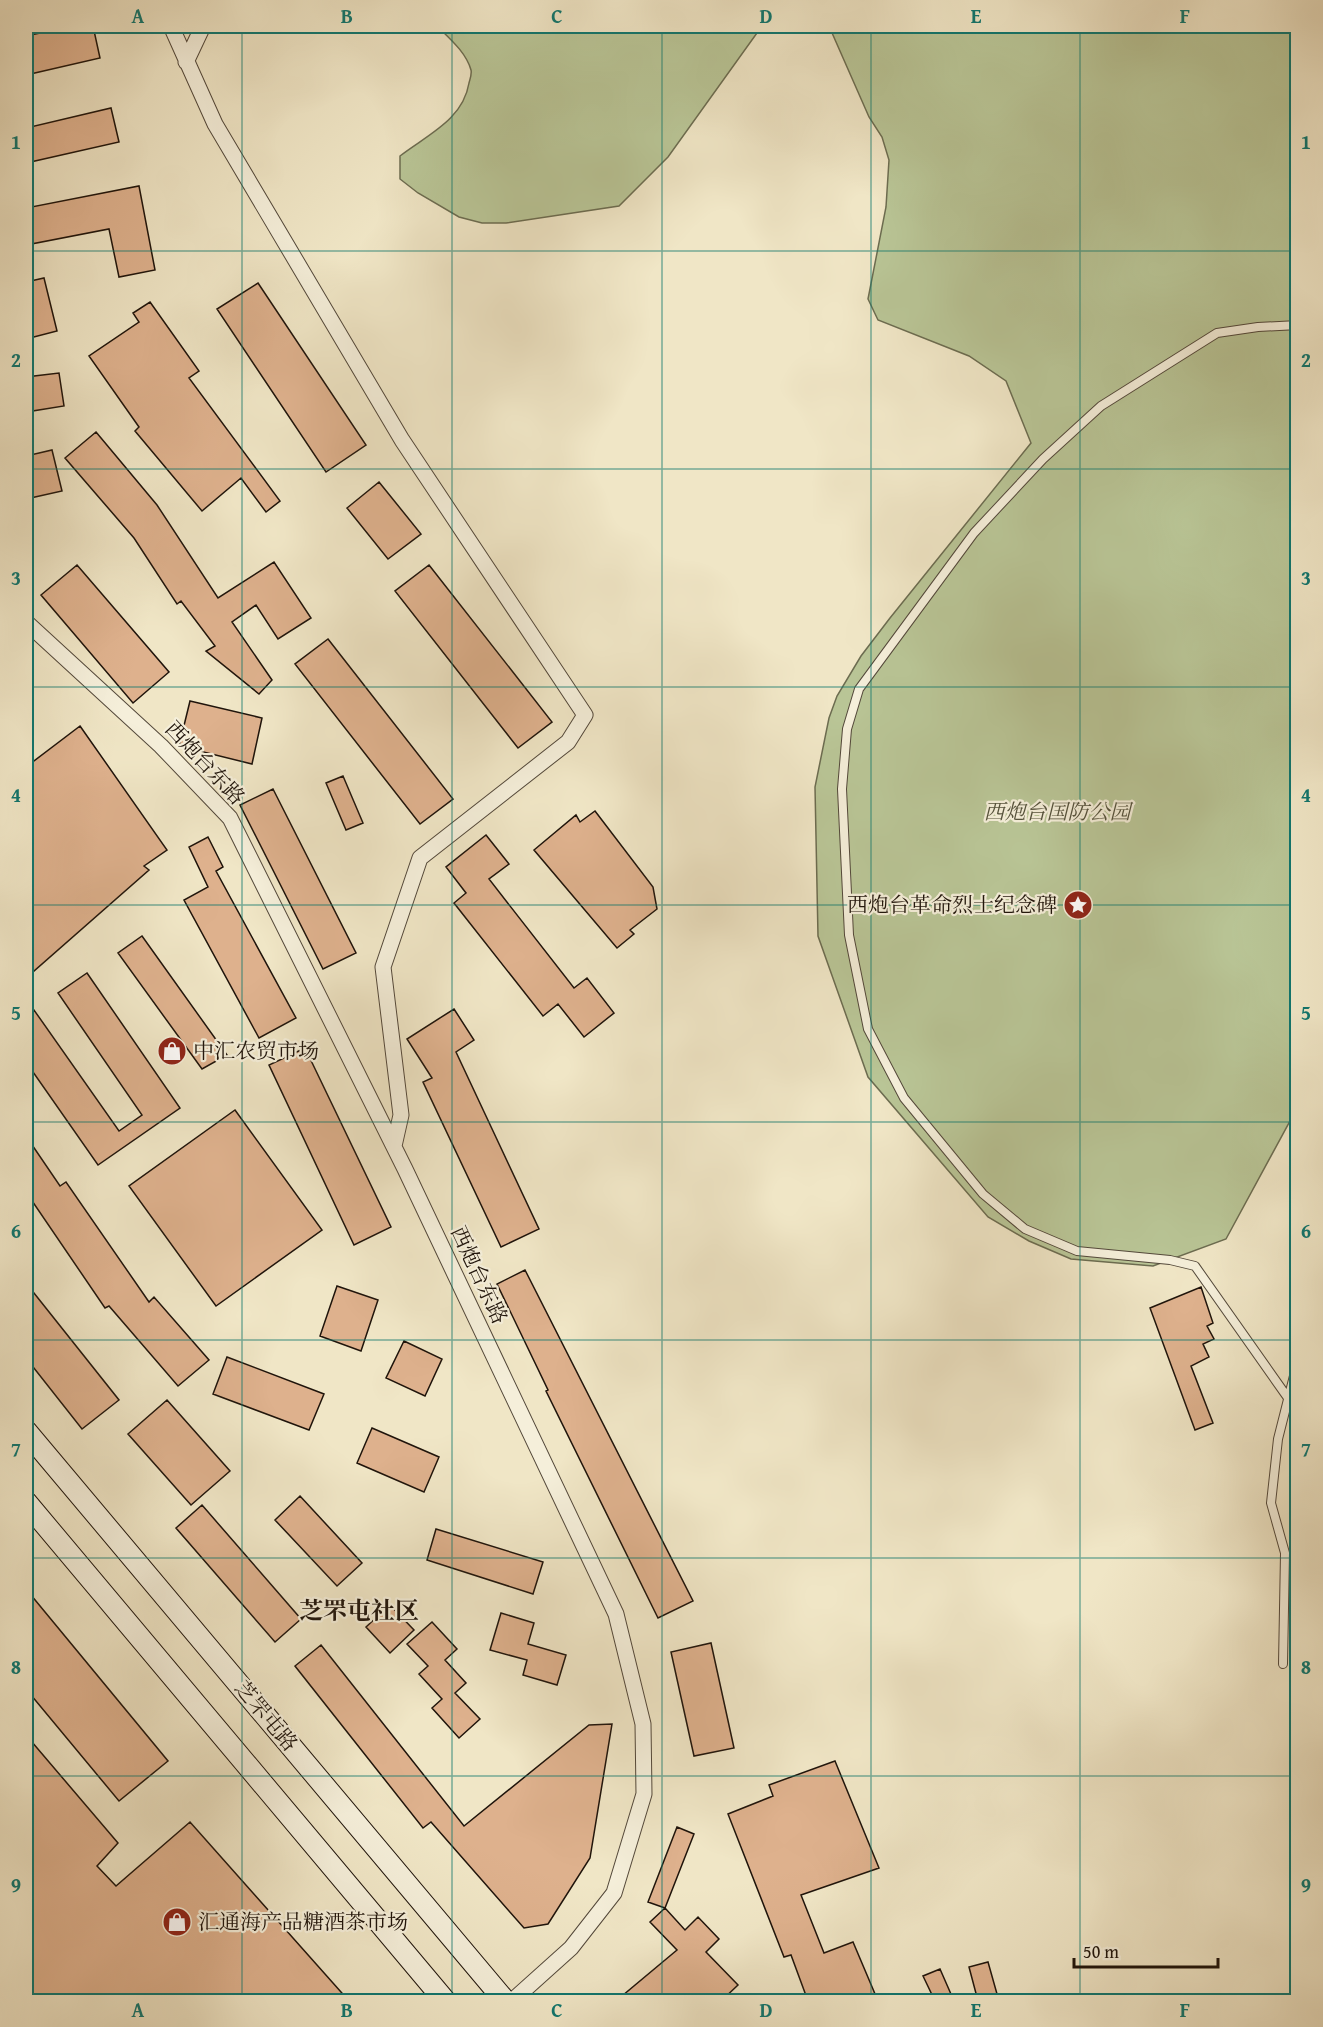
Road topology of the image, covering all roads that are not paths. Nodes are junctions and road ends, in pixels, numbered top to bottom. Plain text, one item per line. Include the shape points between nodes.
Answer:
1 (171, 26) edge
2 (204, 26) edge
3 (186, 62) junction
4 (1298, 325) edge
5 (26, 622) edge
6 (394, 1146) junction
7 (1298, 1360) edge
8 (1288, 1398) junction
9 (26, 1431) edge
10 (26, 1502) edge
11 (1283, 1664) dead end
12 (446, 2001) edge
13 (506, 2001) edge
14 (511, 2001) edge

1 - 3 street
2 - 3 street
3 - 6 street via 216,124 402,440 585,715 568,742 420,858 383,968 401,1115
4 - 8 lane via 1217,333 1101,406 1043,459 974,533 860,689 847,729 842,789 849,935 868,1029 904,1098 983,1194 1025,1229 1077,1251 1160,1258 1195,1266
5 - 6 street, 西炮台东路 via 161,746 230,818
6 - 14 street, 西炮台东路 via 616,1614 643,1724 644,1794 614,1893 572,1948
7 - 8 lane
8 - 11 lane via 1278,1439 1271,1503 1285,1553
9 - 13 main road, 芝罘屯路
10 - 12 main road

